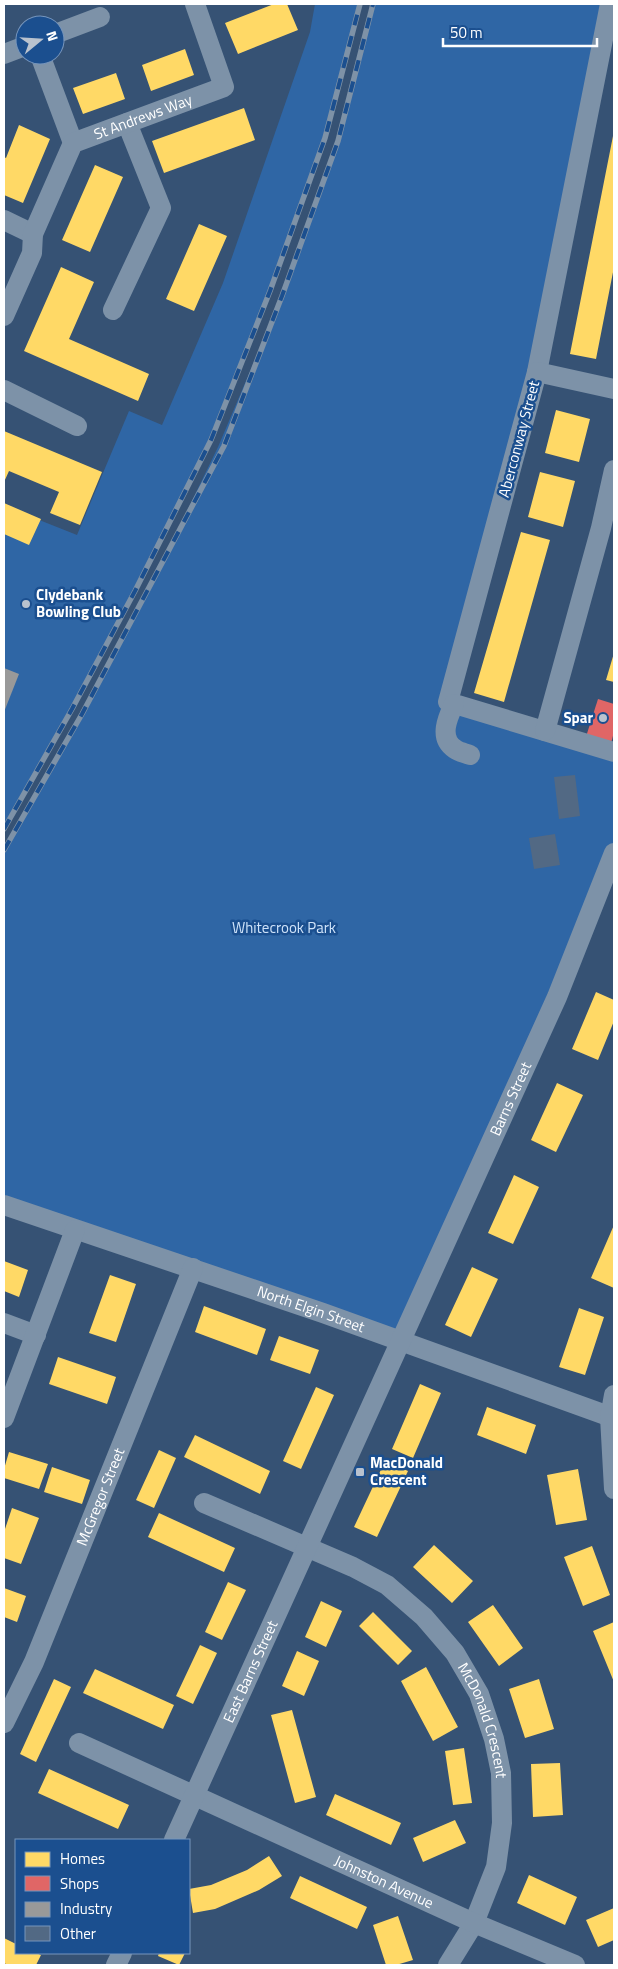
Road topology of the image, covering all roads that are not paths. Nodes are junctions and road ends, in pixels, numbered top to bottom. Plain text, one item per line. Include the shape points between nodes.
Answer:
1 (195, 4) edge
2 (610, 4) edge
3 (100, 17) dead end
4 (65, 30) edge
5 (44, 65) edge
6 (127, 123) junction
7 (73, 143) junction
8 (4, 220) edge
9 (34, 234) junction
10 (113, 310) dead end
11 (4, 316) edge
12 (537, 372) junction
13 (614, 389) edge
14 (4, 390) edge
15 (77, 426) dead end
16 (614, 470) edge
17 (454, 704) junction
18 (545, 731) junction
19 (614, 752) edge
20 (470, 755) dead end
21 (614, 853) edge
22 (4, 1205) edge
23 (74, 1230) junction
24 (193, 1268) junction
25 (4, 1323) edge
26 (36, 1335) junction
27 (401, 1341) junction
28 (614, 1395) edge
29 (4, 1418) edge
30 (612, 1418) edge
31 (614, 1489) edge
32 (204, 1503) dead end
33 (306, 1547) junction
34 (4, 1723) edge
35 (79, 1743) dead end
36 (195, 1795) junction
37 (174, 1839) edge
38 (474, 1923) junction
39 (448, 1965) edge
40 (575, 1965) edge

1 - 6 street, St Andrews Way via 224,87
2 - 12 street, Aberconway Street
3 - 4 street
5 - 7 street
6 - 7 street, St Andrews Way
6 - 10 street via 161,208
7 - 9 street
8 - 9 street
9 - 11 street via 32,254
12 - 13 street
12 - 17 street, Aberconway Street via 448,702
14 - 15 street
16 - 18 street
17 - 18 street
17 - 20 street via 445,724 446,737 453,748
18 - 19 street
21 - 27 street, Barns Street via 557,997
22 - 23 street, North Elgin Street
23 - 24 street, North Elgin Street
23 - 26 street
24 - 27 street, North Elgin Street
24 - 34 street, McGregor Street via 34,1662
25 - 26 street
26 - 29 street
27 - 30 street, North Elgin Street
27 - 33 street, East Barns Street
28 - 30 street
30 - 31 street
32 - 33 street
33 - 36 street, East Barns Street
33 - 38 street, McDonald Crescent via 387,1585 424,1617 455,1653 479,1694 501,1773 502,1823 496,1867
35 - 36 street
36 - 37 street, East Barns Street
36 - 38 street, Johnston Avenue
38 - 39 street, McDonald Crescent
38 - 40 street, Johnston Avenue

